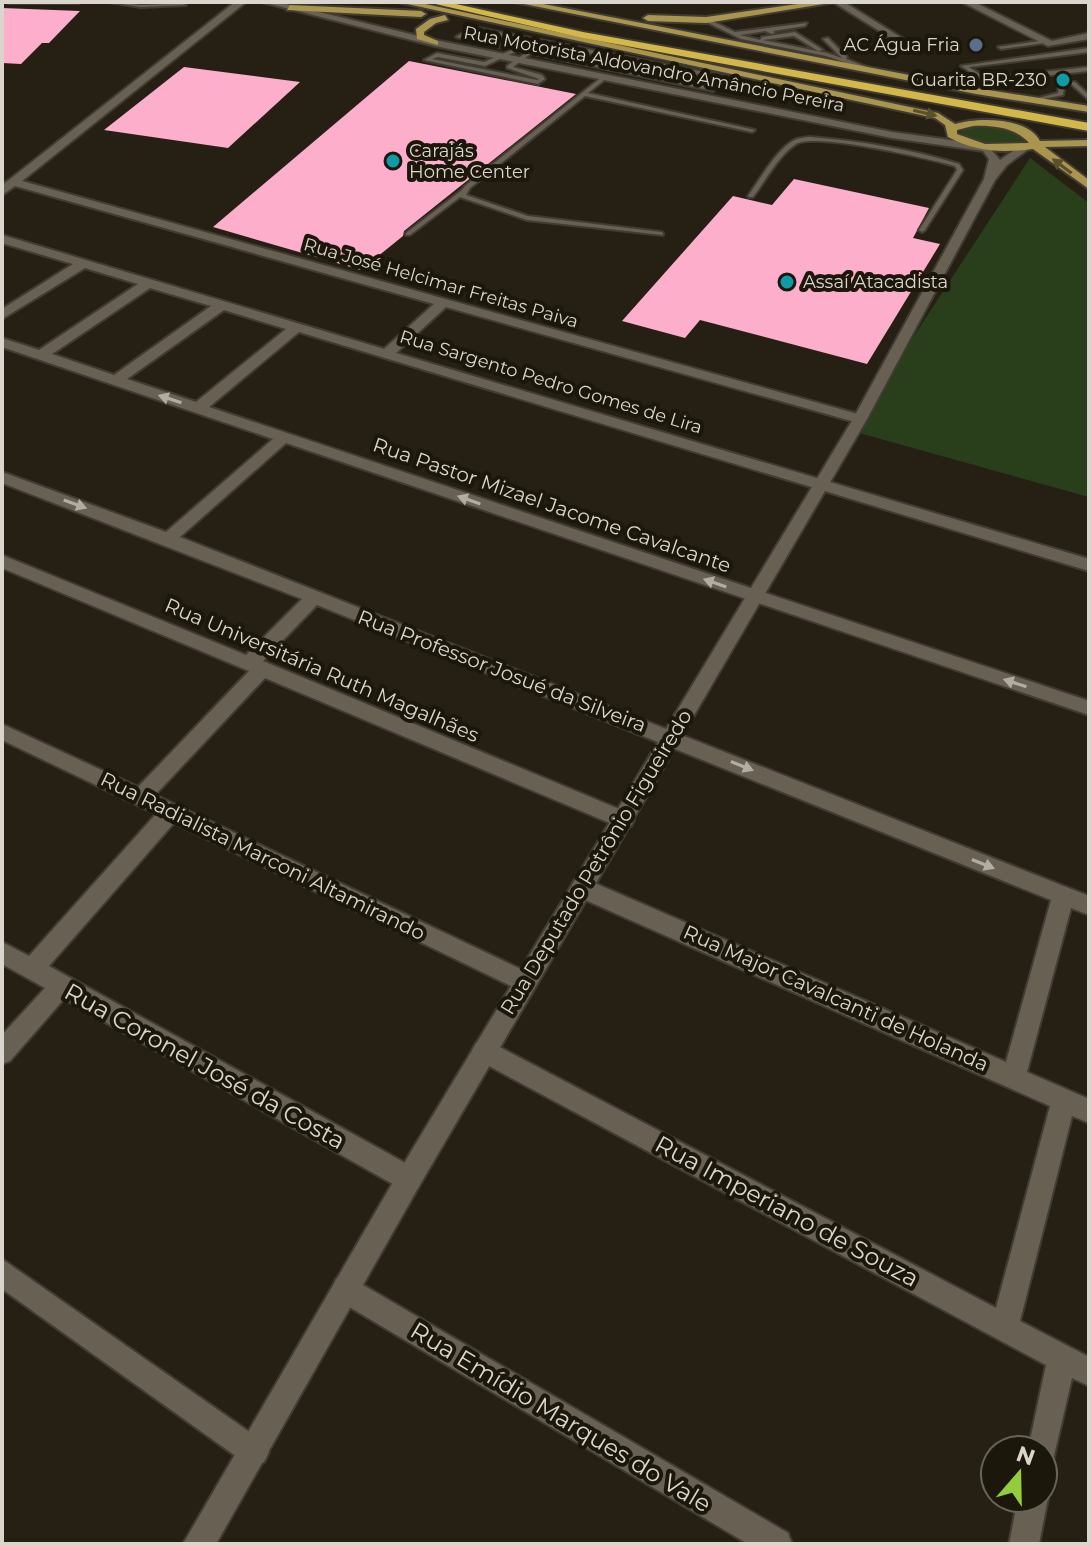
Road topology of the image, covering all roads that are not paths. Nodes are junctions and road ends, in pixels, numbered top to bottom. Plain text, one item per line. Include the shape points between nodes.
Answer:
1 (8, 2) edge
2 (79, 2) edge
3 (111, 2) edge
4 (169, 2) edge
5 (241, 2) edge
6 (267, 2) edge
7 (403, 2) edge
8 (432, 2) edge
9 (474, 2) edge
10 (519, 2) edge
11 (553, 2) edge
12 (831, 2) edge
13 (838, 2) edge
14 (967, 2) edge
15 (289, 5) edge
16 (796, 8) junction
17 (316, 9) junction
18 (477, 19) junction
19 (706, 20) junction
20 (770, 31) junction
21 (734, 34) junction
22 (409, 36) junction
23 (780, 36) junction
24 (1089, 36) edge
25 (741, 37) junction
26 (826, 39) dead end
27 (705, 40) junction
28 (755, 41) junction
29 (1047, 42) junction
30 (435, 43) junction
31 (905, 43) dead end
32 (1001, 47) dead end
33 (804, 50) junction
34 (1089, 50) edge
35 (531, 52) junction
36 (1064, 53) junction
37 (518, 54) junction
38 (827, 55) junction
39 (505, 57) junction
40 (1016, 58) junction
41 (848, 61) junction
42 (684, 62) junction
43 (988, 62) junction
44 (1087, 65) edge
45 (877, 72) junction
46 (1039, 74) junction
47 (605, 77) junction
48 (1010, 78) junction
49 (1061, 80) junction
50 (1073, 80) junction
51 (914, 87) junction
52 (584, 94) junction
53 (1089, 98) edge
54 (924, 99) junction
55 (1036, 100) junction
56 (1089, 109) edge
57 (1058, 119) junction
58 (1089, 119) edge
59 (1089, 127) edge
60 (952, 128) junction
61 (752, 130) dead end
62 (868, 130) junction
63 (886, 134) junction
64 (1089, 143) edge
65 (857, 146) junction
66 (1030, 147) junction
67 (869, 148) junction
68 (987, 148) junction
69 (990, 179) junction
70 (1089, 186) edge
71 (8, 187) edge
72 (463, 192) junction
73 (751, 196) dead end
74 (922, 230) dead end
75 (408, 234) dead end
76 (661, 234) dead end
77 (2, 239) edge
78 (84, 263) junction
79 (150, 282) junction
80 (443, 303) junction
81 (223, 304) junction
82 (2, 315) edge
83 (297, 327) junction
84 (2, 342) edge
85 (386, 354) junction
86 (41, 355) junction
87 (115, 381) junction
88 (198, 408) junction
89 (860, 419) junction
90 (284, 437) junction
91 (2, 477) edge
92 (820, 483) junction
93 (168, 539) junction
94 (2, 561) edge
95 (1089, 565) edge
96 (755, 596) junction
97 (314, 597) junction
98 (257, 666) junction
99 (1089, 708) edge
100 (2, 731) edge
101 (670, 737) junction
102 (141, 797) junction
103 (171, 812) junction
104 (624, 820) junction
105 (582, 888) junction
106 (1063, 896) junction
107 (1089, 906) edge
108 (2, 952) edge
109 (32, 969) junction
110 (525, 982) junction
111 (61, 986) junction
112 (484, 1051) junction
113 (2, 1053) edge
114 (1014, 1076) junction
115 (1064, 1099) junction
116 (1089, 1111) edge
117 (409, 1179) junction
118 (2, 1273) edge
119 (346, 1289) junction
120 (1005, 1326) junction
121 (1062, 1358) junction
122 (1089, 1372) edge
123 (1046, 1434) edge
124 (254, 1452) junction
125 (1030, 1514) edge
126 (198, 1544) edge
127 (777, 1544) edge
128 (1024, 1544) edge

1 - 2 lane
3 - 4 lane via 184,5
5 - 71 street
6 - 15 street, Rua Motorista Aldovandro Amâncio Pereira
7 - 18 main road
8 - 54 highway
9 - 51 highway
10 - 27 main road
11 - 19 main road via 638,17
12 - 16 main road
13 - 31 street
14 - 29 street
15 - 17 street, Rua Motorista Aldovandro Amâncio Pereira
15 - 22 street, Rua Motorista Aldovandro Amâncio Pereira
16 - 19 main road
16 - 20 lane via 803,22
17 - 18 main road
17 - 22 street, Rua Motorista Aldovandro Amâncio Pereira
18 - 30 main road via 447,18 423,26 420,37
18 - 42 main road
19 - 21 lane
20 - 21 lane
20 - 23 lane
20 - 25 lane
21 - 25 lane
22 - 30 street, Rua Motorista Aldovandro Amâncio Pereira
23 - 28 lane
23 - 33 lane
23 - 38 lane via 795,34
24 - 29 street
25 - 28 lane
26 - 41 lane
27 - 45 main road
27 - 51 highway
28 - 33 lane
29 - 32 lane
29 - 36 lane
30 - 39 street, Rua Motorista Aldovandro Amâncio Pereira
33 - 38 lane
34 - 36 lane
35 - 37 lane
35 - 37 lane
35 - 37 lane via 713,89 725,78 473,29 459,37
36 - 40 lane
36 - 44 lane
37 - 39 street, Rua Motorista Aldovandro Amâncio Pereira
37 - 39 lane via 509,67 540,76 541,81 427,60 437,55 485,64
37 - 47 street, Rua Motorista Aldovandro Amâncio Pereira
38 - 41 lane
40 - 43 lane
40 - 46 lane
41 - 45 lane
42 - 54 highway
42 -> 60 main road via 938,116
43 - 48 lane
43 - 48 lane via 964,66 981,79
44 - 50 lane
45 - 55 main road
46 - 48 lane
46 - 49 lane
47 - 52 lane
47 - 62 street, Rua Motorista Aldovandro Amâncio Pereira
49 - 50 lane
49 - 50 lane
49 - 55 lane via 1061,94
50 - 53 lane
51 - 57 highway
52 - 61 lane
52 - 72 lane
54 - 57 highway
55 - 56 main road
57 - 58 highway
57 - 59 highway
60 - 63 street, Rua Motorista Aldovandro Amâncio Pereira via 927,136
60 - 66 main road via 979,123 1012,127 1035,139
60 - 68 main road via 952,135
62 - 63 street, Rua Motorista Aldovandro Amâncio Pereira
62 - 65 lane
63 - 67 lane
63 - 68 street, Rua Motorista Aldovandro Amâncio Pereira
64 - 66 main road via 1058,141
65 - 67 lane
65 - 73 lane via 812,138 795,142
66 - 68 main road
66 - 69 street, Rua Deputado Petrônio Figueiredo via 1003,163
70 -> 66 main road
67 - 74 lane via 950,163 960,170
68 - 69 street via 995,159
69 - 89 street, Rua Deputado Petrônio Figueiredo
71 - 80 street, Rua José Helcimar Freitas Paiva
72 - 75 lane
72 - 76 lane via 466,199 527,218
77 - 78 street, Rua Sargento Pedro Gomes de Lira
78 - 79 street, Rua Sargento Pedro Gomes de Lira
78 - 82 street
79 - 81 street, Rua Sargento Pedro Gomes de Lira
79 - 86 street
80 - 85 street
80 - 89 street, Rua José Helcimar Freitas Paiva
81 - 83 street, Rua Sargento Pedro Gomes de Lira
81 - 87 street
83 - 85 street, Rua Sargento Pedro Gomes de Lira
83 - 88 street
84 - 86 street, Rua Pastor Mizael Jacome Cavalcante
85 - 92 street, Rua Sargento Pedro Gomes de Lira
86 - 87 street, Rua Pastor Mizael Jacome Cavalcante
88 -> 87 street, Rua Pastor Mizael Jacome Cavalcante
88 - 90 street, Rua Pastor Mizael Jacome Cavalcante
89 - 92 street, Rua Deputado Petrônio Figueiredo
90 - 93 street
96 -> 90 street, Rua Pastor Mizael Jacome Cavalcante
91 -> 93 street, Rua Professor Josué da Silveira
92 - 95 street, Rua Sargento Pedro Gomes de Lira
92 - 96 street, Rua Deputado Petrônio Figueiredo
93 - 97 street, Rua Professor Josué da Silveira
94 - 98 street, Rua Universitária Ruth Magalhães
99 -> 96 street, Rua Pastor Mizael Jacome Cavalcante
96 - 101 street, Rua Deputado Petrônio Figueiredo
97 - 98 street
97 - 101 street, Rua Professor Josué da Silveira
98 - 102 street
98 - 104 street, Rua Universitária Ruth Magalhães
100 - 102 street, Rua Radialista Marconi Altamirando
101 - 104 street, Rua Deputado Petrônio Figueiredo
101 -> 106 street, Rua Professor Josué da Silveira
102 - 103 street, Rua Radialista Marconi Altamirando
103 - 109 street
103 - 110 street, Rua Radialista Marconi Altamirando
104 - 105 street, Rua Deputado Petrônio Figueiredo
105 - 110 street, Rua Deputado Petrônio Figueiredo
105 - 114 street, Rua Major Cavalcanti de Holanda
106 - 107 street, Rua Professor Josué da Silveira
106 - 114 street
108 - 109 street, Rua Coronel José da Costa
109 - 111 street, Rua Coronel José da Costa
110 - 112 street, Rua Deputado Petrônio Figueiredo
111 - 113 street
111 - 117 street, Rua Coronel José da Costa
112 - 117 street, Rua Deputado Petrônio Figueiredo
112 - 120 street, Rua Imperiano de Souza
114 - 115 street, Rua Major Cavalcanti de Holanda
115 - 116 street, Rua Major Cavalcanti de Holanda
115 - 120 street
117 - 119 street, Rua Deputado Petrônio Figueiredo
118 - 124 street
119 - 124 street, Rua Deputado Petrônio Figueiredo
119 - 127 street, Rua Emídio Marques do Vale
120 - 121 street, Rua Imperiano de Souza
121 - 122 street, Rua Imperiano de Souza
121 - 123 street
124 - 126 street, Rua Deputado Petrônio Figueiredo
125 - 128 street

